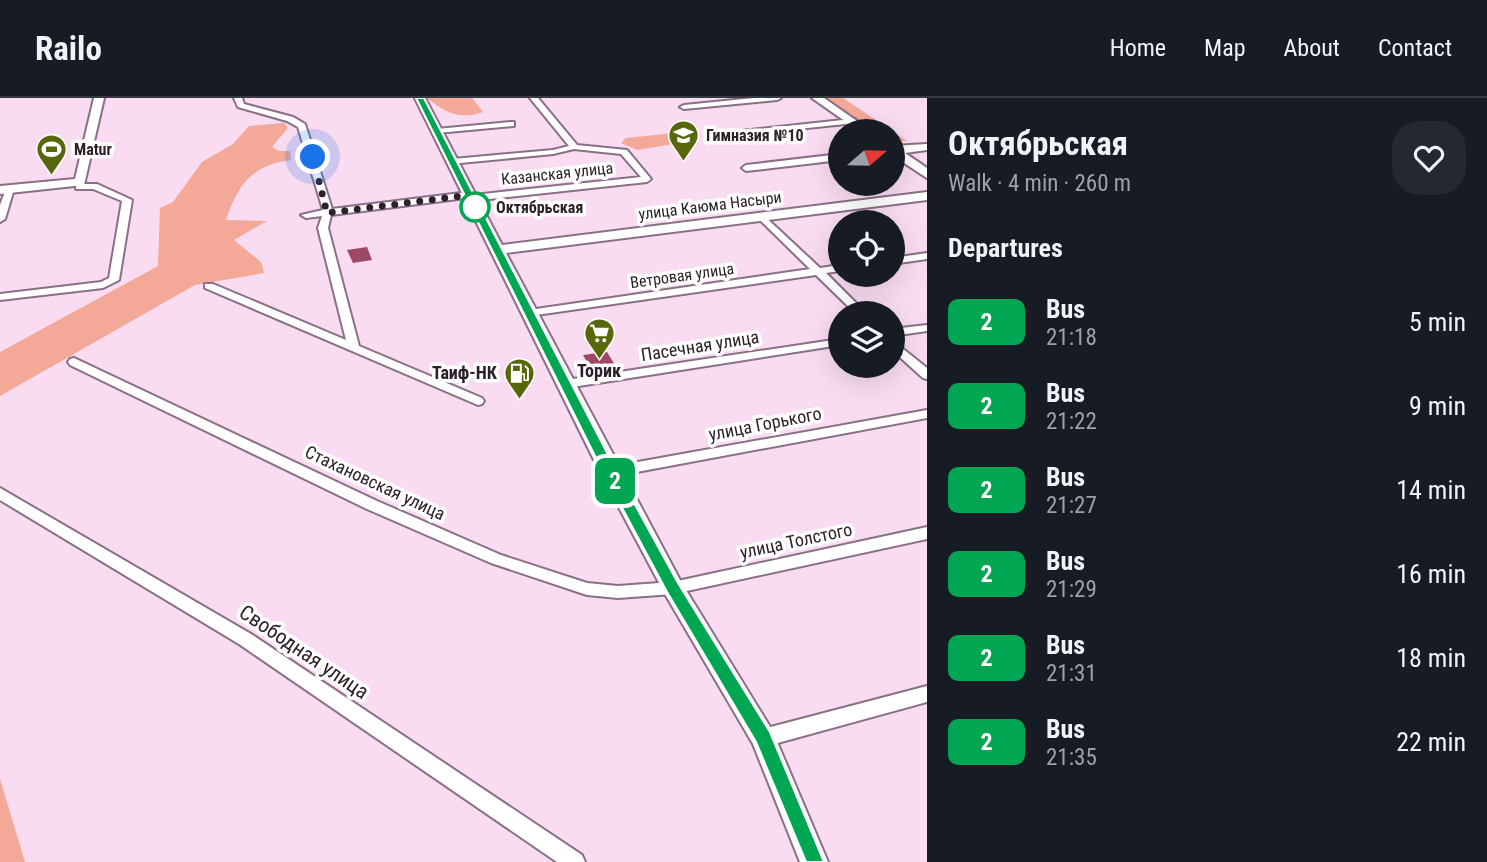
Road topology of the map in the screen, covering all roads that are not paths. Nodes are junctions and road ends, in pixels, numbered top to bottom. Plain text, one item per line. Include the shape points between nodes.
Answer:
1 (238, 98) edge
2 (420, 98) edge
3 (534, 98) edge
4 (777, 98) edge
5 (817, 98) edge
6 (102, 99) edge
7 (684, 107) dead end
8 (849, 119) edge
9 (511, 124) dead end
10 (828, 124) edge
11 (437, 131) junction
12 (722, 135) dead end
13 (574, 147) junction
14 (927, 147) edge
15 (905, 149) edge
16 (828, 158) edge
17 (905, 158) edge
18 (453, 162) junction
19 (746, 168) dead end
20 (924, 171) edge
21 (80, 182) junction
22 (5, 189) edge
23 (927, 196) edge
24 (470, 197) junction
25 (327, 213) junction
26 (306, 215) dead end
27 (761, 216) junction
28 (0, 219) edge
29 (497, 250) junction
30 (927, 256) edge
31 (905, 259) edge
32 (828, 270) edge
33 (817, 271) junction
34 (209, 286) dead end
35 (0, 297) edge
36 (849, 301) edge
37 (529, 313) junction
38 (927, 328) edge
39 (905, 331) edge
40 (828, 344) edge
41 (354, 348) junction
42 (905, 355) edge
43 (74, 362) dead end
44 (927, 375) edge
45 (566, 384) junction
46 (478, 401) dead end
47 (927, 414) edge
48 (610, 472) junction
49 (0, 493) edge
50 (927, 533) edge
51 (673, 588) junction
52 (927, 694) edge
53 (763, 738) junction
54 (798, 819) junction
55 (575, 862) edge
56 (801, 862) edge
57 (814, 862) edge

1 - 25 street via 241,105 302,127
2 - 11 main road
3 - 13 street
4 - 7 street
5 - 8 main road
6 - 21 main road
9 - 11 street
10 - 12 street
11 - 18 main road
13 - 18 street
13 - 24 street, Казанская улица via 624,152 647,179
14 - 15 main road
16 - 19 street
17 - 20 main road
18 - 24 main road
21 - 22 main road
21 - 35 street via 79,187 94,186 127,200 117,276 103,285
22 - 28 street
23 - 27 main road, улица Каюма Насыри
24 - 25 street, Казанская улица
24 - 29 main road
25 - 26 street, Казанская улица
25 - 41 street via 323,228
27 - 29 main road, улица Каюма Насыри
27 - 33 street
29 - 37 main road
30 - 31 street
32 - 33 street, Ветровая улица
33 - 36 street
33 - 37 street, Ветровая улица
34 - 41 street
37 - 45 main road
38 - 39 street
40 - 45 street, Пасечная улица
41 - 46 street
42 - 44 street
43 - 51 street, Стахановская улица via 372,505 496,559 587,589
45 - 48 main road
47 - 48 street, улица Горького
48 - 51 main road
49 - 55 street, Свободная улица via 245,639
50 - 51 street, улица Толстого
51 - 53 main road
52 - 53 street
53 - 54 main road
54 - 56 main road
54 - 57 main road

